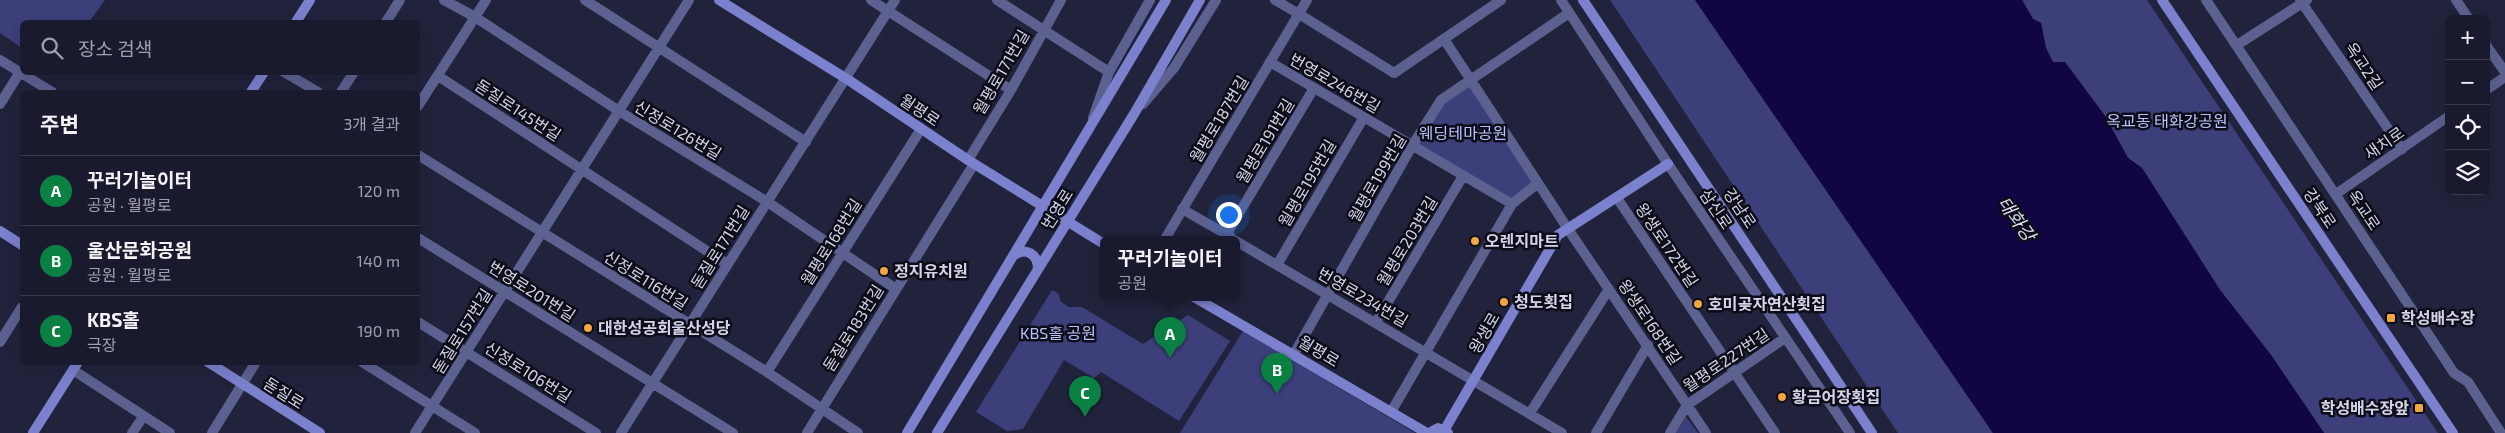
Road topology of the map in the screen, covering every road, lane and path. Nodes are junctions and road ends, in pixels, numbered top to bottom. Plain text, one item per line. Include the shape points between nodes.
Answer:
1 (310, 0) edge
2 (400, 0) edge
3 (444, 0) edge
4 (486, 0) edge
5 (585, 0) edge
6 (689, 0) edge
7 (719, 0) edge
8 (871, 0) edge
9 (895, 0) edge
10 (997, 0) edge
11 (1062, 0) edge
12 (1150, 0) edge
13 (1166, 0) edge
14 (1200, 0) edge
15 (1216, 0) edge
16 (1275, 0) edge
17 (1307, 0) edge
18 (1501, 0) edge
19 (1561, 0) edge
20 (1583, 0) edge
21 (2162, 0) edge
22 (2206, 0) edge
23 (2456, 0) edge
24 (2303, 1) edge
25 (888, 11) junction
26 (1570, 13) junction
27 (1299, 14) junction
28 (2466, 15) edge
29 (475, 17) junction
30 (297, 20) edge
31 (387, 20) edge
32 (1042, 30) junction
33 (1444, 39) junction
34 (2237, 46) junction
35 (659, 47) junction
36 (2490, 51) edge
37 (0, 60) edge
38 (1270, 62) junction
39 (20, 72) joint
40 (1109, 72) junction
41 (2505, 72) edge
42 (25, 75) edge
43 (262, 75) edge
44 (289, 75) edge
45 (352, 75) edge
46 (438, 76) junction
47 (2505, 77) edge
48 (847, 79) junction
49 (1470, 80) junction
50 (2490, 87) edge
51 (1314, 88) junction
52 (49, 90) edge
53 (252, 90) edge
54 (315, 90) edge
55 (342, 90) edge
56 (1011, 90) junction
57 (420, 103) edge
58 (0, 104) edge
59 (618, 111) junction
60 (1134, 114) junction
61 (1364, 117) junction
62 (2445, 119) edge
63 (921, 129) junction
64 (1088, 131) junction
65 (806, 142) junction
66 (1412, 146) junction
67 (2402, 149) junction
68 (420, 156) edge
69 (971, 162) junction
70 (1668, 164) junction
71 (582, 169) junction
72 (1463, 176) junction
73 (1538, 183) junction
74 (2336, 194) junction
75 (1617, 198) junction
76 (766, 201) junction
77 (1512, 204) junction
78 (1042, 207) junction
79 (1182, 210) junction
80 (1066, 222) junction
81 (1568, 229) junction
82 (0, 231) edge
83 (542, 232) junction
84 (1167, 236) edge
85 (1228, 236) edge
86 (1233, 236) edge
87 (420, 239) edge
88 (1100, 242) edge
89 (1240, 243) edge
90 (20, 244) edge
91 (841, 253) junction
92 (1014, 255) junction
93 (727, 264) junction
94 (1277, 264) junction
95 (1038, 269) junction
96 (896, 289) junction
97 (1609, 289) junction
98 (505, 291) junction
99 (1328, 294) junction
100 (1201, 301) edge
101 (20, 310) edge
102 (1376, 322) junction
103 (420, 323) edge
104 (689, 324) junction
105 (1785, 338) junction
106 (0, 341) edge
107 (1648, 345) junction
108 (1426, 351) junction
109 (466, 352) junction
110 (1294, 354) junction
111 (213, 365) edge
112 (254, 365) edge
113 (367, 365) edge
114 (76, 366) edge
115 (767, 372) junction
116 (1735, 373) junction
117 (1474, 380) junction
118 (652, 383) junction
119 (243, 384) junction
120 (1687, 405) junction
121 (432, 406) junction
122 (821, 409) junction
123 (1391, 412) junction
124 (1530, 413) junction
125 (143, 416) junction
126 (2501, 427) edge
127 (1447, 431) edge
128 (33, 433) edge
129 (132, 433) edge
130 (170, 433) edge
131 (212, 433) edge
132 (320, 433) edge
133 (415, 433) edge
134 (475, 433) edge
135 (596, 433) edge
136 (621, 433) edge
137 (733, 433) edge
138 (808, 433) edge
139 (858, 433) edge
140 (907, 433) edge
141 (937, 433) edge
142 (1428, 433) edge
143 (1562, 433) edge
144 (1596, 433) edge
145 (1670, 433) edge
146 (1706, 433) edge
147 (1775, 433) edge
148 (1850, 433) edge
149 (1872, 433) edge
150 (2453, 433) edge

1 - 30 main road
2 - 31 street
3 - 29 street, 신정로126번길
4 - 29 street
5 - 35 street
6 - 35 street, 돋질로157번길
7 - 48 main road, 월평로
8 - 25 street
9 - 25 street, 돋질로171번길
10 - 32 street
11 - 32 street, 월평로171번길
12 - 40 street
13 - 64 main road, 번영로
14 - 60 main road, 번영로
15 - 60 street via 1174,68
16 - 27 street
17 - 27 street, 월평로187번길
18 - 33 street
19 - 26 street, 삼신로
20 - 149 main road, 강남로
21 - 150 main road, 강북로
22 - 34 street, 옥교로
23 - 28 street
24 - 34 street
24 - 67 street, 옥교2길
25 - 48 street, 돋질로171번길
25 - 56 street
26 - 49 street, 월평로199번길
26 - 70 street, 삼신로
27 - 33 street via 1394,73
27 - 38 street, 월평로187번길
29 - 46 street
29 - 59 street, 신정로126번길
32 - 40 street
32 - 56 street, 월평로171번길
33 - 49 street, 왕생로168번길
34 - 74 street, 옥교로
35 - 59 street, 돋질로157번길
35 - 65 street
36 - 41 street
37 - 39 street
38 - 51 street, 번영로246번길
38 - 79 street, 월평로187번길
39 - 58 street
40 - 64 street
42 - 52 street
43 - 53 main road
44 - 54 street
45 - 55 street
46 - 57 street
46 - 71 street, 돋질로145번길
47 - 50 street
48 - 63 main road, 월평로
48 - 65 street, 돋질로171번길
49 - 66 street, 월평로199번길 via 1441,100
49 - 73 street, 왕생로168번길
51 - 61 street, 번영로246번길
51 - 86 street, 월평로191번길
56 - 69 street, 월평로171번길
59 - 71 street, 돋질로157번길
59 - 76 street, 신정로126번길
60 - 80 main road, 번영로
61 - 66 street, 번영로246번길
61 - 94 street, 월평로195번길
62 - 67 street, 새치로
63 - 69 main road, 월평로
63 - 91 street, 월평로168번길
64 - 78 main road, 번영로
65 - 76 street, 돋질로171번길
66 - 72 street, 번영로246번길
66 - 99 street, 월평로199번길
67 - 74 street, 새치로
68 - 83 street, 신정로116번길
69 - 78 main road, 월평로
69 - 96 street, 돋질로183번길
70 - 75 main road, 왕생로
70 - 105 street, 삼신로
71 - 83 street, 돋질로157번길
71 - 93 street
72 - 77 street, 번영로246번길
72 - 102 street, 월평로203번길
73 - 77 street
73 - 81 street, 왕생로168번길
74 - 126 street, 옥교로 via 2454,373 2468,382
75 - 81 main road, 왕생로
75 - 116 street, 왕생로172번길
76 - 91 street, 신정로126번길
76 - 93 street, 돋질로171번길
77 - 108 street
78 - 80 main road, 월평로
78 - 92 main road, 번영로
79 - 84 street, 월평로187번길
79 - 85 street, 번영로234번길
80 - 88 main road, 월평로
80 - 95 main road, 번영로
81 - 97 street, 왕생로168번길
81 - 117 main road, 왕생로 via 1558,235
82 - 90 main road
83 - 98 street, 돋질로157번길
83 - 104 street, 신정로116번길
87 - 98 street, 번영로201번길
89 - 94 street, 번영로234번길
91 - 96 street, 신정로126번길
91 - 115 street, 월평로168번길
92 - 95 main road via 1020,251 1032,253
92 - 140 main road, 번영로
93 - 104 street, 돋질로171번길
94 - 99 street, 번영로234번길
95 - 141 main road, 번영로
96 - 122 street, 돋질로183번길
97 - 107 street, 왕생로168번길
97 - 124 street
98 - 109 street, 돋질로157번길
98 - 118 street, 번영로201번길
99 - 102 street, 번영로234번길
99 - 110 street, 월평로199번길
100 - 110 main road, 월평로
101 - 106 street
102 - 108 street, 번영로234번길
103 - 109 street, 신정로106번길
104 - 115 street, 신정로116번길
104 - 118 street, 돋질로171번길
105 - 116 street, 월평로227번길
105 - 148 street, 삼신로
107 - 120 street, 왕생로168번길
107 - 144 street
108 - 117 street, 번영로234번길
108 - 123 street
109 - 121 street, 돋질로157번길
109 - 135 street, 신정로106번길
110 - 123 main road, 월평로
111 - 119 main road, 돋질로
112 - 119 street
113 - 121 street
114 - 125 street
114 - 128 main road
115 - 122 street, 신정로116번길
116 - 120 street, 월평로227번길
116 - 147 street, 왕생로172번길
117 - 124 street, 번영로234번길
117 - 127 main road, 왕생로
118 - 136 street, 돋질로171번길
118 - 137 street, 번영로201번길
119 - 131 street
119 - 132 main road, 돋질로
120 - 145 street, 월평로227번길
120 - 146 street, 왕생로168번길
121 - 133 street, 돋질로157번길
121 - 134 street
122 - 138 street, 돋질로183번길
122 - 139 street, 신정로116번길
123 - 142 main road, 월평로
124 - 143 street, 번영로234번길
125 - 129 street
125 - 130 street
127 - 142 main road via 1434,429

